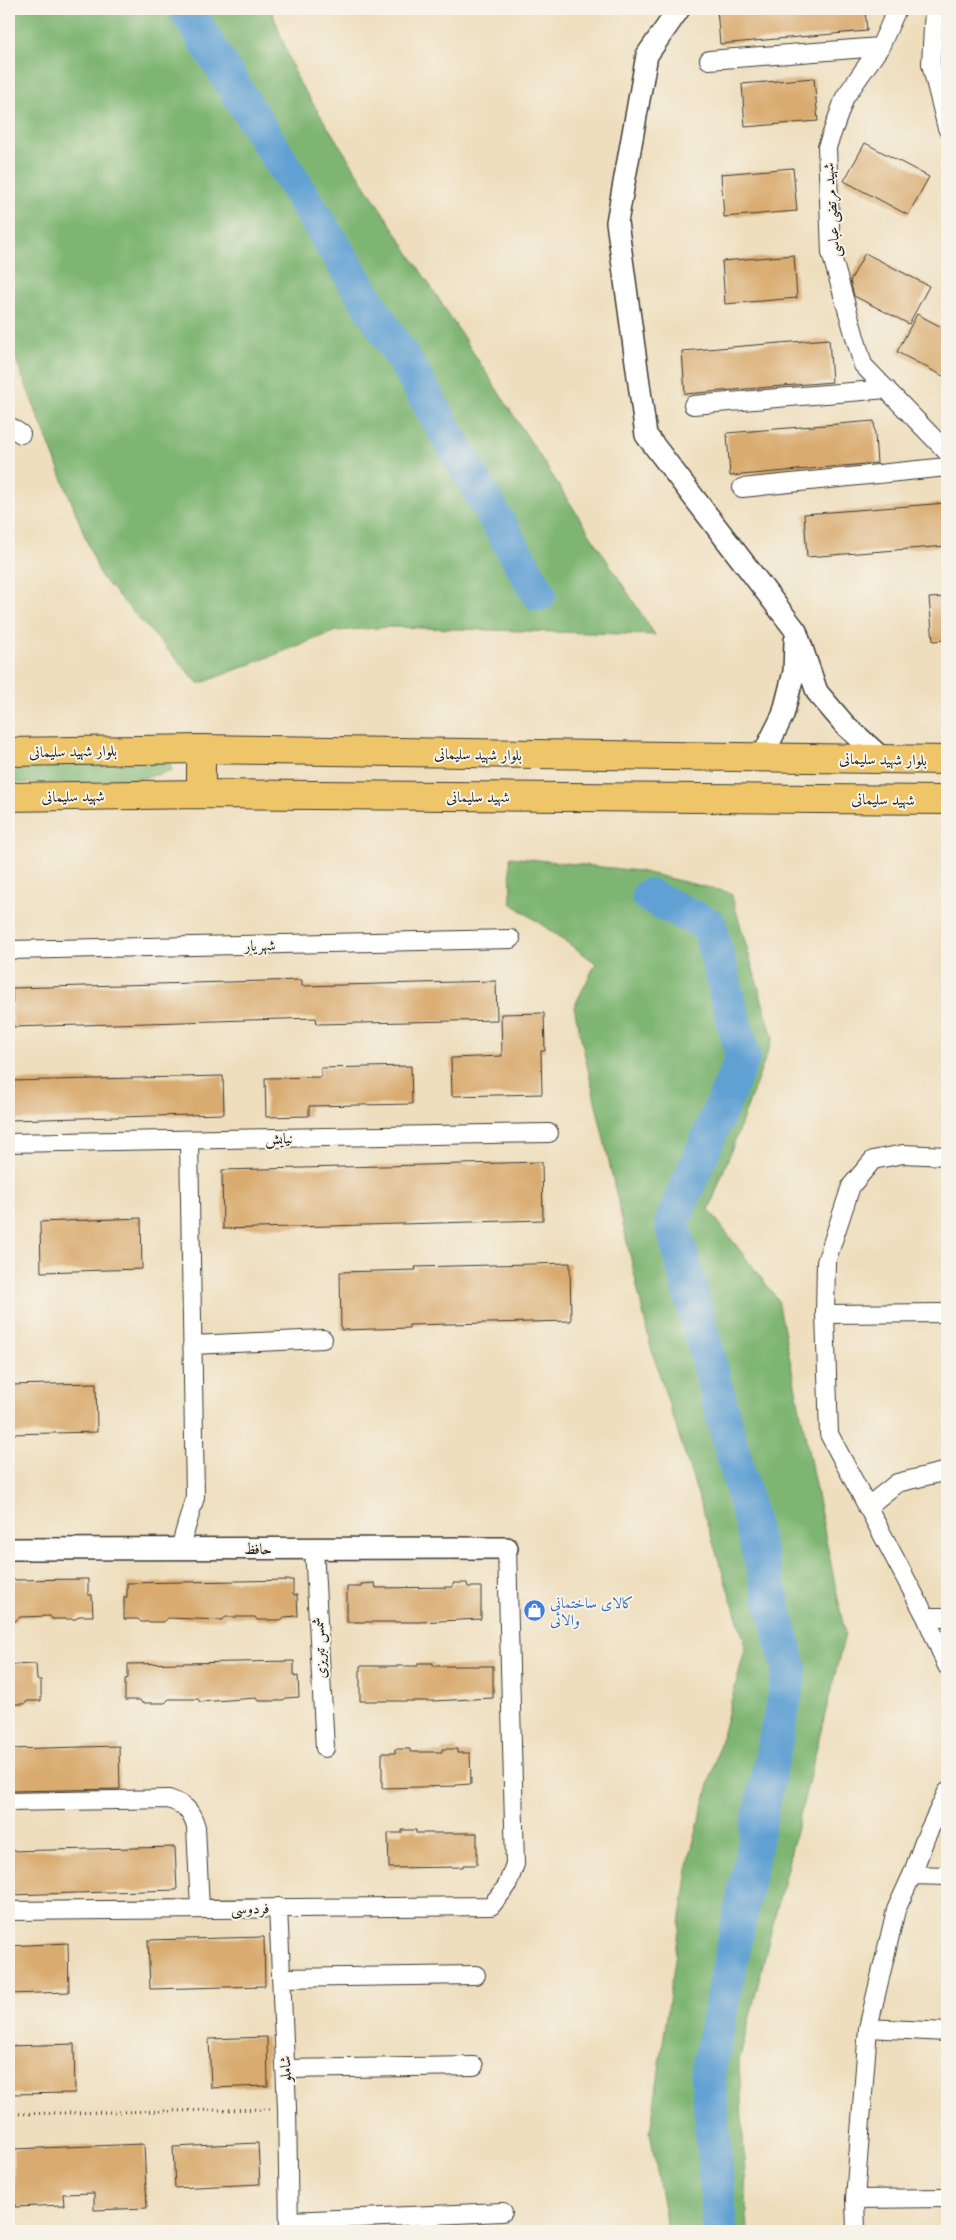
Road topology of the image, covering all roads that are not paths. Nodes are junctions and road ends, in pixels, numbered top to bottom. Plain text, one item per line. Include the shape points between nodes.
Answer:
1 (679, 9) edge
2 (898, 9) edge
3 (934, 9) edge
4 (880, 47) junction
5 (709, 60) dead end
6 (947, 128) edge
7 (887, 389) junction
8 (693, 405) dead end
9 (947, 452) edge
10 (947, 468) edge
11 (742, 488) dead end
12 (796, 631) junction
13 (201, 749) junction
14 (9, 752) edge
15 (762, 758) junction
16 (882, 759) junction
17 (947, 760) edge
18 (201, 794) junction
19 (9, 797) edge
20 (947, 800) edge
21 (511, 939) dead end
22 (9, 950) edge
23 (549, 1133) dead end
24 (189, 1140) junction
25 (9, 1143) edge
26 (947, 1156) edge
27 (947, 1313) edge
28 (825, 1314) junction
29 (324, 1339) dead end
30 (192, 1345) junction
31 (947, 1471) edge
32 (867, 1507) junction
33 (180, 1548) junction
34 (314, 1548) junction
35 (508, 1548) joint
36 (9, 1549) edge
37 (926, 1617) junction
38 (947, 1617) edge
39 (947, 1666) edge
40 (325, 1748) dead end
41 (947, 1792) edge
42 (9, 1802) edge
43 (912, 1875) junction
44 (947, 1876) edge
45 (278, 1907) junction
46 (200, 1908) junction
47 (9, 1911) edge
48 (476, 1975) dead end
49 (281, 1978) junction
50 (868, 2028) junction
51 (947, 2032) edge
52 (474, 2066) dead end
53 (285, 2069) junction
54 (947, 2198) edge
55 (855, 2199) junction
56 (503, 2212) dead end
57 (289, 2226) edge
58 (856, 2231) edge

1 - 12 street via 647,55 617,222 646,435
2 - 4 street, شهید مرتضی عباسی
3 - 6 street via 932,64
4 - 5 street
4 - 7 street, شهید مرتضی عباسی via 845,98 827,147 831,253 863,365
7 - 8 street
7 - 9 street, شهید مرتضی عباسی
10 - 11 street
12 - 15 street via 794,672 783,715
12 - 16 street via 817,692 845,725
13 - 14 main road, بلوار شهید سلیمانی
13 - 15 main road, بلوار شهید سلیمانی
13 - 18 main road
15 - 16 main road, بلوار شهید سلیمانی
16 - 17 main road, بلوار شهید سلیمانی
18 - 19 main road, شهید سلیمانی
18 - 20 main road, شهید سلیمانی
21 - 22 street, شهریار
23 - 24 street, نیایش
24 - 25 street, نیایش
24 - 30 street
26 - 28 street via 903,1154 873,1160 851,1186 826,1262
27 - 28 street
28 - 32 street via 829,1434
29 - 30 street
30 - 33 street via 195,1497
31 - 32 street via 897,1483
32 - 37 street
33 - 34 street, حافظ
33 - 36 street, حافظ
34 - 35 street, حافظ
34 - 40 street, شمس تبریزی
35 - 45 street, فردوسی via 515,1864 507,1886 491,1906
37 - 38 street
37 - 39 street
41 - 43 street
42 - 46 street via 169,1799 186,1806 196,1826
43 - 44 street
43 - 50 street via 896,1910
45 - 46 street, فردوسی
45 - 49 street, شاملو
46 - 47 street, فردوسی
48 - 49 street
49 - 53 street, شاملو
50 - 51 street
50 - 55 street
52 - 53 street
53 - 57 street, شاملو
54 - 55 street
55 - 58 street
56 - 57 street

